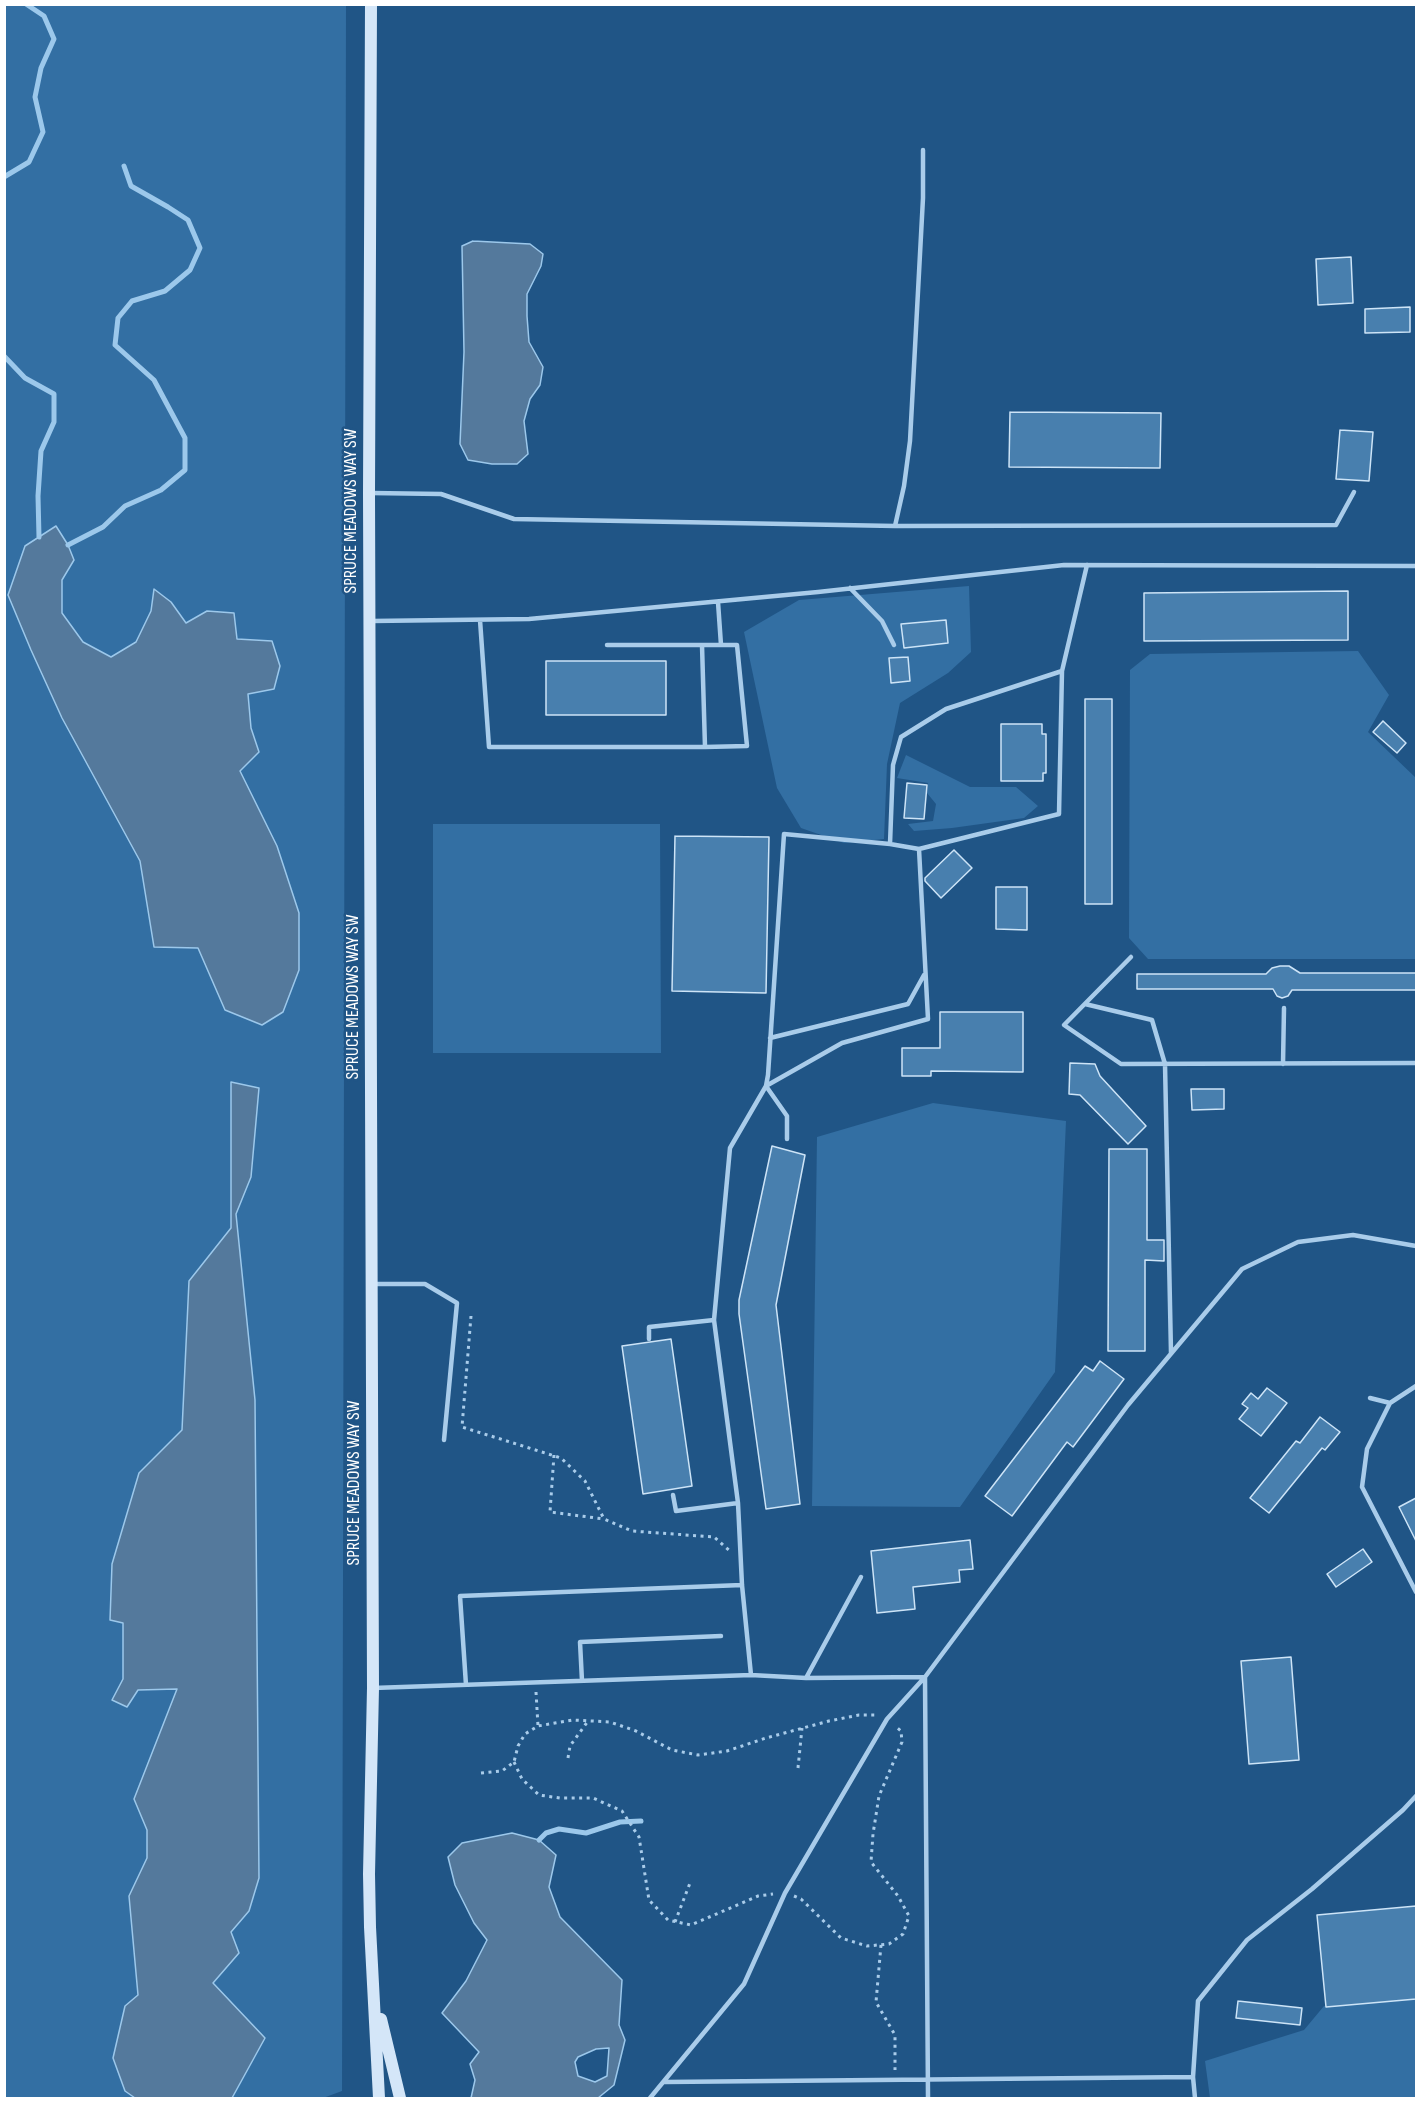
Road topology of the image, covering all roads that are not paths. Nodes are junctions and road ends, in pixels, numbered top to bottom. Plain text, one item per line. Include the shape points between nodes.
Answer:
1 (371, 4) edge
2 (923, 150) dead end
3 (1354, 492) dead end
4 (369, 493) junction
5 (895, 526) junction
6 (1087, 565) junction
7 (1416, 566) edge
8 (850, 588) junction
9 (718, 602) junction
10 (480, 620) junction
11 (369, 621) junction
12 (607, 645) dead end
13 (702, 645) junction
14 (721, 645) junction
15 (894, 645) dead end
16 (1062, 671) junction
17 (705, 747) junction
18 (890, 844) junction
19 (919, 849) junction
20 (1131, 957) dead end
21 (925, 972) junction
22 (1085, 1004) junction
23 (1284, 1008) dead end
24 (770, 1038) junction
25 (1416, 1063) edge
26 (1165, 1064) junction
27 (1283, 1064) junction
28 (766, 1086) junction
29 (787, 1139) dead end
30 (1416, 1246) edge
31 (372, 1284) junction
32 (714, 1320) junction
33 (649, 1340) dead end
34 (1171, 1353) junction
35 (1416, 1386) edge
36 (1370, 1398) dead end
37 (1390, 1403) junction
38 (444, 1440) dead end
39 (673, 1495) dead end
40 (738, 1503) junction
41 (861, 1577) dead end
42 (742, 1585) junction
43 (1416, 1592) edge
44 (721, 1636) dead end
45 (751, 1675) junction
46 (925, 1677) junction
47 (806, 1678) junction
48 (582, 1681) junction
49 (465, 1685) junction
50 (373, 1688) junction
51 (1416, 1796) edge
52 (374, 1989) junction
53 (1193, 2077) junction
54 (928, 2080) junction
55 (665, 2082) junction
56 (379, 2098) edge
57 (400, 2098) edge
58 (650, 2098) edge
59 (928, 2098) edge
60 (1195, 2098) edge

1 - 4 main road, SPRUCE MEADOWS WAY SW
2 - 5 lane via 910,441
3 - 5 lane via 1336,525
4 - 5 lane via 441,494 514,519
4 - 11 main road, SPRUCE MEADOWS WAY SW
6 - 7 lane
6 - 8 lane
6 - 16 lane
8 - 9 lane
8 - 15 lane via 882,621
9 - 10 lane
9 - 14 lane
10 - 11 lane
10 - 17 lane via 489,747
11 - 31 main road, SPRUCE MEADOWS WAY SW
12 - 13 lane
13 - 14 lane
13 - 17 lane
14 - 17 lane via 737,645 747,746
16 - 18 lane via 946,709 902,737 893,765
16 - 19 lane via 1059,814
18 - 19 lane
18 - 24 lane via 784,834
19 - 21 lane
20 - 22 lane
21 - 24 lane via 908,1004
21 - 28 lane via 928,1018 842,1043
22 - 26 lane via 1152,1020
22 - 26 lane via 1064,1025 1120,1064
23 - 27 lane
24 - 28 lane
25 - 27 lane
26 - 27 lane
26 - 34 lane
28 - 29 lane via 787,1116
28 - 32 lane via 730,1148
30 - 34 lane via 1353,1235 1298,1242 1242,1269
31 - 38 lane via 425,1284 458,1303
31 - 50 main road, SPRUCE MEADOWS WAY SW
32 - 33 lane via 649,1327
32 - 40 lane
34 - 46 lane
35 - 37 lane
36 - 37 lane
37 - 43 lane via 1367,1449 1362,1487
39 - 40 lane via 676,1511
40 - 42 lane
41 - 47 lane
42 - 45 lane
42 - 49 lane via 460,1596
44 - 48 lane via 580,1642
45 - 47 lane
45 - 48 lane
46 - 47 lane
46 - 54 lane
46 - 55 lane via 887,1719 785,1893 744,1984
48 - 49 lane
49 - 50 lane
50 - 52 main road, SPRUCE MEADOWS WAY SW via 369,1874
51 - 53 lane via 1312,1889 1247,1940 1198,2001
52 - 56 main road, SPRUCE MEADOWS WAY SW
52 - 57 main road, SPRUCE MEADOWS WAY SW
53 - 54 lane
53 - 60 lane
54 - 55 lane
54 - 59 lane
55 - 58 lane

